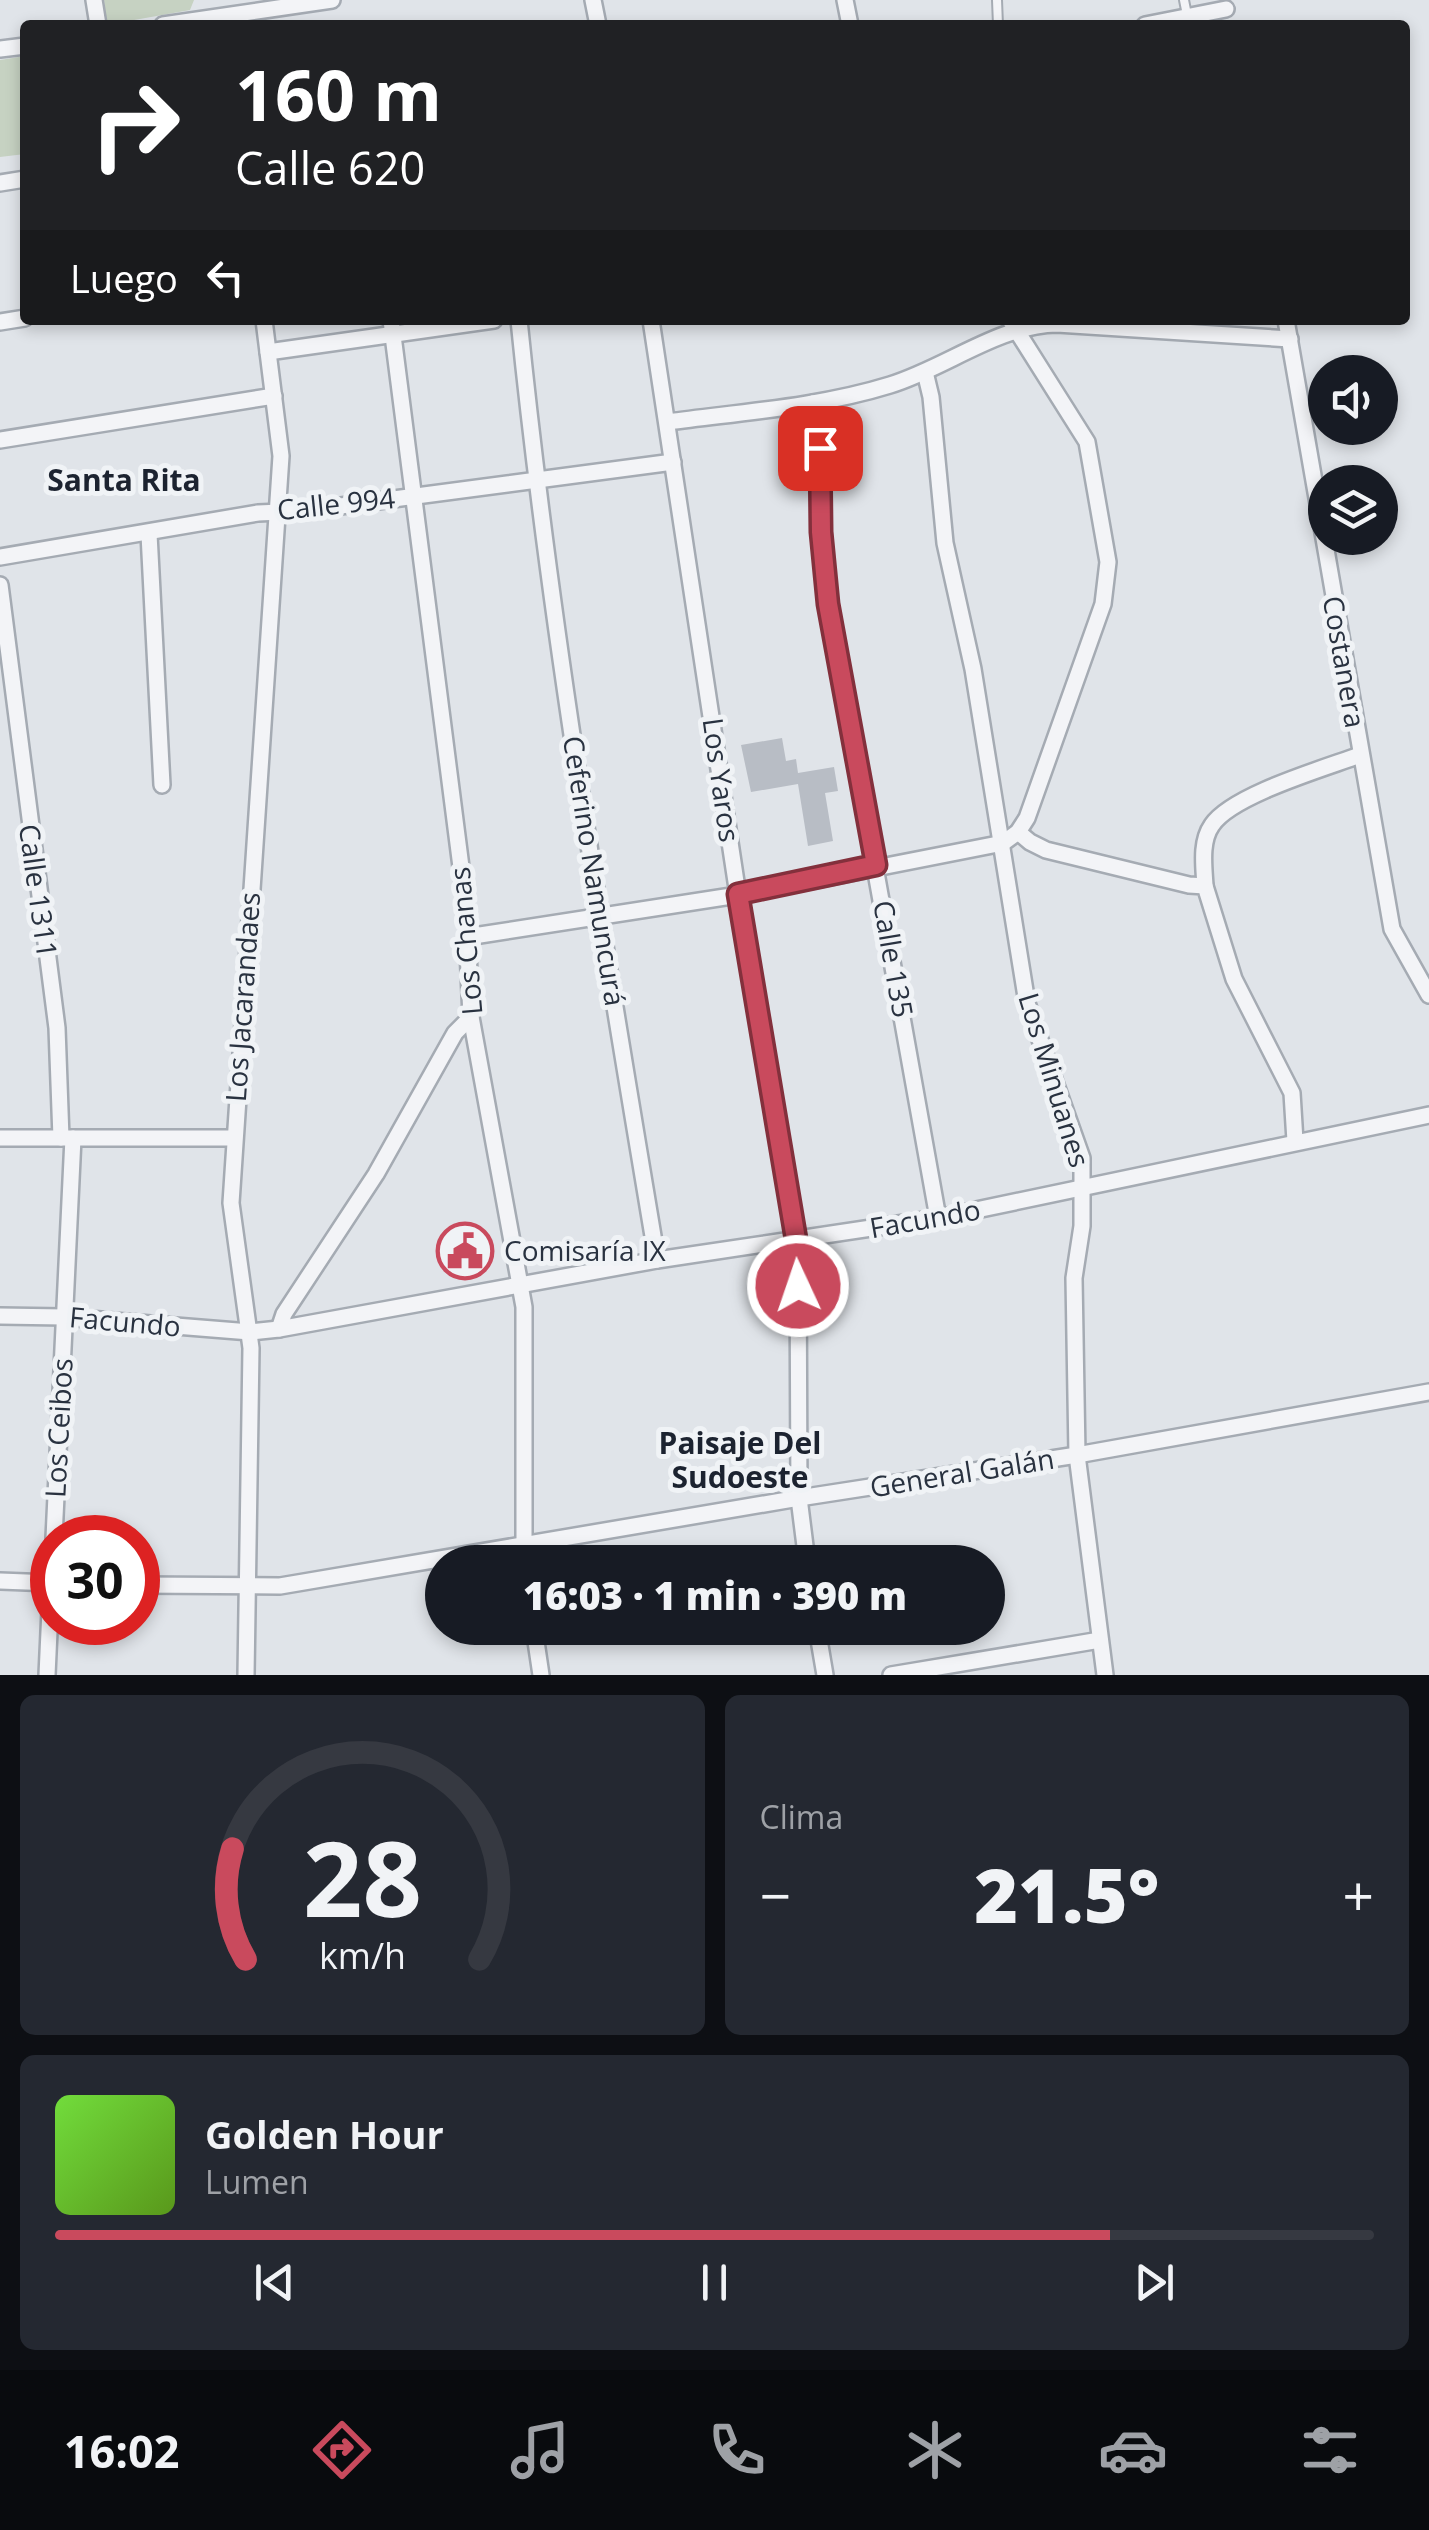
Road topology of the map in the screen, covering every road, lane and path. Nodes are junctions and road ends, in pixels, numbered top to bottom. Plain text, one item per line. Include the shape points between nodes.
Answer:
1 (332, 0) edge
2 (1227, 11) edge
3 (219, 20) edge
4 (1196, 20) edge
5 (265, 325) edge
6 (421, 325) edge
7 (519, 325) edge
8 (652, 325) edge
9 (1013, 325) edge
10 (1073, 325) edge
11 (1287, 325) edge
12 (392, 327) edge
13 (1290, 339) junction
14 (268, 352) junction
15 (925, 372) junction
16 (274, 396) junction
17 (813, 403) junction
18 (668, 422) junction
19 (0, 440) edge
20 (673, 462) junction
21 (535, 481) junction
22 (414, 496) junction
23 (277, 511) junction
24 (149, 534) junction
25 (0, 556) edge
26 (0, 584) edge
27 (2, 605) edge
28 (1360, 756) junction
29 (162, 784) dead end
30 (1018, 832) junction
31 (1003, 843) junction
32 (876, 865) junction
33 (1205, 886) junction
34 (738, 894) junction
35 (600, 918) junction
36 (467, 937) junction
37 (1429, 994) edge
38 (471, 1017) junction
39 (1429, 1116) edge
40 (0, 1138) edge
41 (67, 1138) junction
42 (233, 1138) junction
43 (1295, 1141) junction
44 (1083, 1188) junction
45 (938, 1218) junction
46 (796, 1240) junction
47 (657, 1260) junction
48 (520, 1287) junction
49 (0, 1316) edge
50 (64, 1316) junction
51 (279, 1329) junction
52 (250, 1332) junction
53 (1429, 1392) edge
54 (1077, 1455) junction
55 (799, 1498) junction
56 (55, 1515) edge
57 (522, 1544) junction
58 (805, 1545) edge
59 (0, 1581) edge
60 (30, 1582) edge
61 (160, 1585) edge
62 (247, 1587) junction
63 (1100, 1640) junction
64 (49, 1645) edge
65 (537, 1645) edge
66 (820, 1645) edge
67 (47, 1675) edge
68 (246, 1675) edge
69 (541, 1675) edge
70 (825, 1675) edge
71 (890, 1675) edge
72 (1105, 1675) edge

1 - 3 street
2 - 4 street
5 - 14 street, Los Jacarandaes
6 - 12 street
7 - 21 street, Ceferino Namuncurá
8 - 18 street, Los Yaros
9 - 15 street
9 - 30 street via 1087,442 1108,562 1103,604
10 - 13 street
11 - 13 street, Costanera
12 - 14 street
12 - 22 street, Los Chanas
13 - 28 street, Costanera
14 - 16 street, Los Jacarandaes
15 - 17 street
15 - 31 street, Los Minuanes via 944,543
16 - 19 street
16 - 23 street, Los Jacarandaes via 281,456
17 - 18 street
17 - 32 street, Calle 135 via 828,604
18 - 20 street, Los Yaros
20 - 21 street, Calle 994
20 - 34 street, Los Yaros
21 - 22 street, Calle 994
21 - 35 street, Ceferino Namuncurá
22 - 23 street, Calle 994
22 - 36 street, Los Chanas
23 - 24 street, Calle 994
23 - 42 street, Los Jacarandaes
24 - 25 street, Calle 994
24 - 29 street
26 - 27 street, Calle 1311
27 - 41 street, Calle 1311
28 - 33 street via 1260,793 1212,823
28 - 37 street, Costanera via 1392,928
30 - 31 street
30 - 33 street via 1046,850
31 - 32 street
31 - 44 street, Los Minuanes via 1031,1020 1082,1158
32 - 34 street
32 - 45 street, Calle 135
33 - 43 street via 1234,979 1292,1093
34 - 35 street
34 - 46 street, Los Yaros
35 - 36 street
35 - 47 street, Ceferino Namuncurá
36 - 38 street, Los Chanas
38 - 48 street, Los Chanas
38 - 51 street via 455,1033
39 - 43 street, Facundo
40 - 41 street
41 - 42 street
41 - 50 street, Los Ceibos
42 - 52 street, Los Jacarandaes via 231,1220
43 - 44 street, Facundo
44 - 45 street, Facundo
44 - 54 street, Los Minuanes via 1074,1278
45 - 46 street, Facundo
46 - 47 street, Facundo
46 - 55 street, Los Yaros
47 - 48 street, Facundo
48 - 51 street, Facundo
48 - 57 street, Los Chanas
49 - 50 street, Facundo
50 - 52 street, Facundo
50 - 56 street, Los Ceibos
51 - 52 street, Facundo
52 - 62 street, Los Jacarandaes
53 - 54 street, General Galán
54 - 55 street, General Galán
54 - 63 street, Los Minuanes
55 - 57 street, General Galán
55 - 58 street, Los Yaros
57 - 62 street, General Galán
59 - 60 street
61 - 62 street, General Galán
62 - 68 street, Los Jacarandaes
63 - 71 street
63 - 72 street, Los Minuanes
64 - 67 street
65 - 69 street
66 - 70 street

